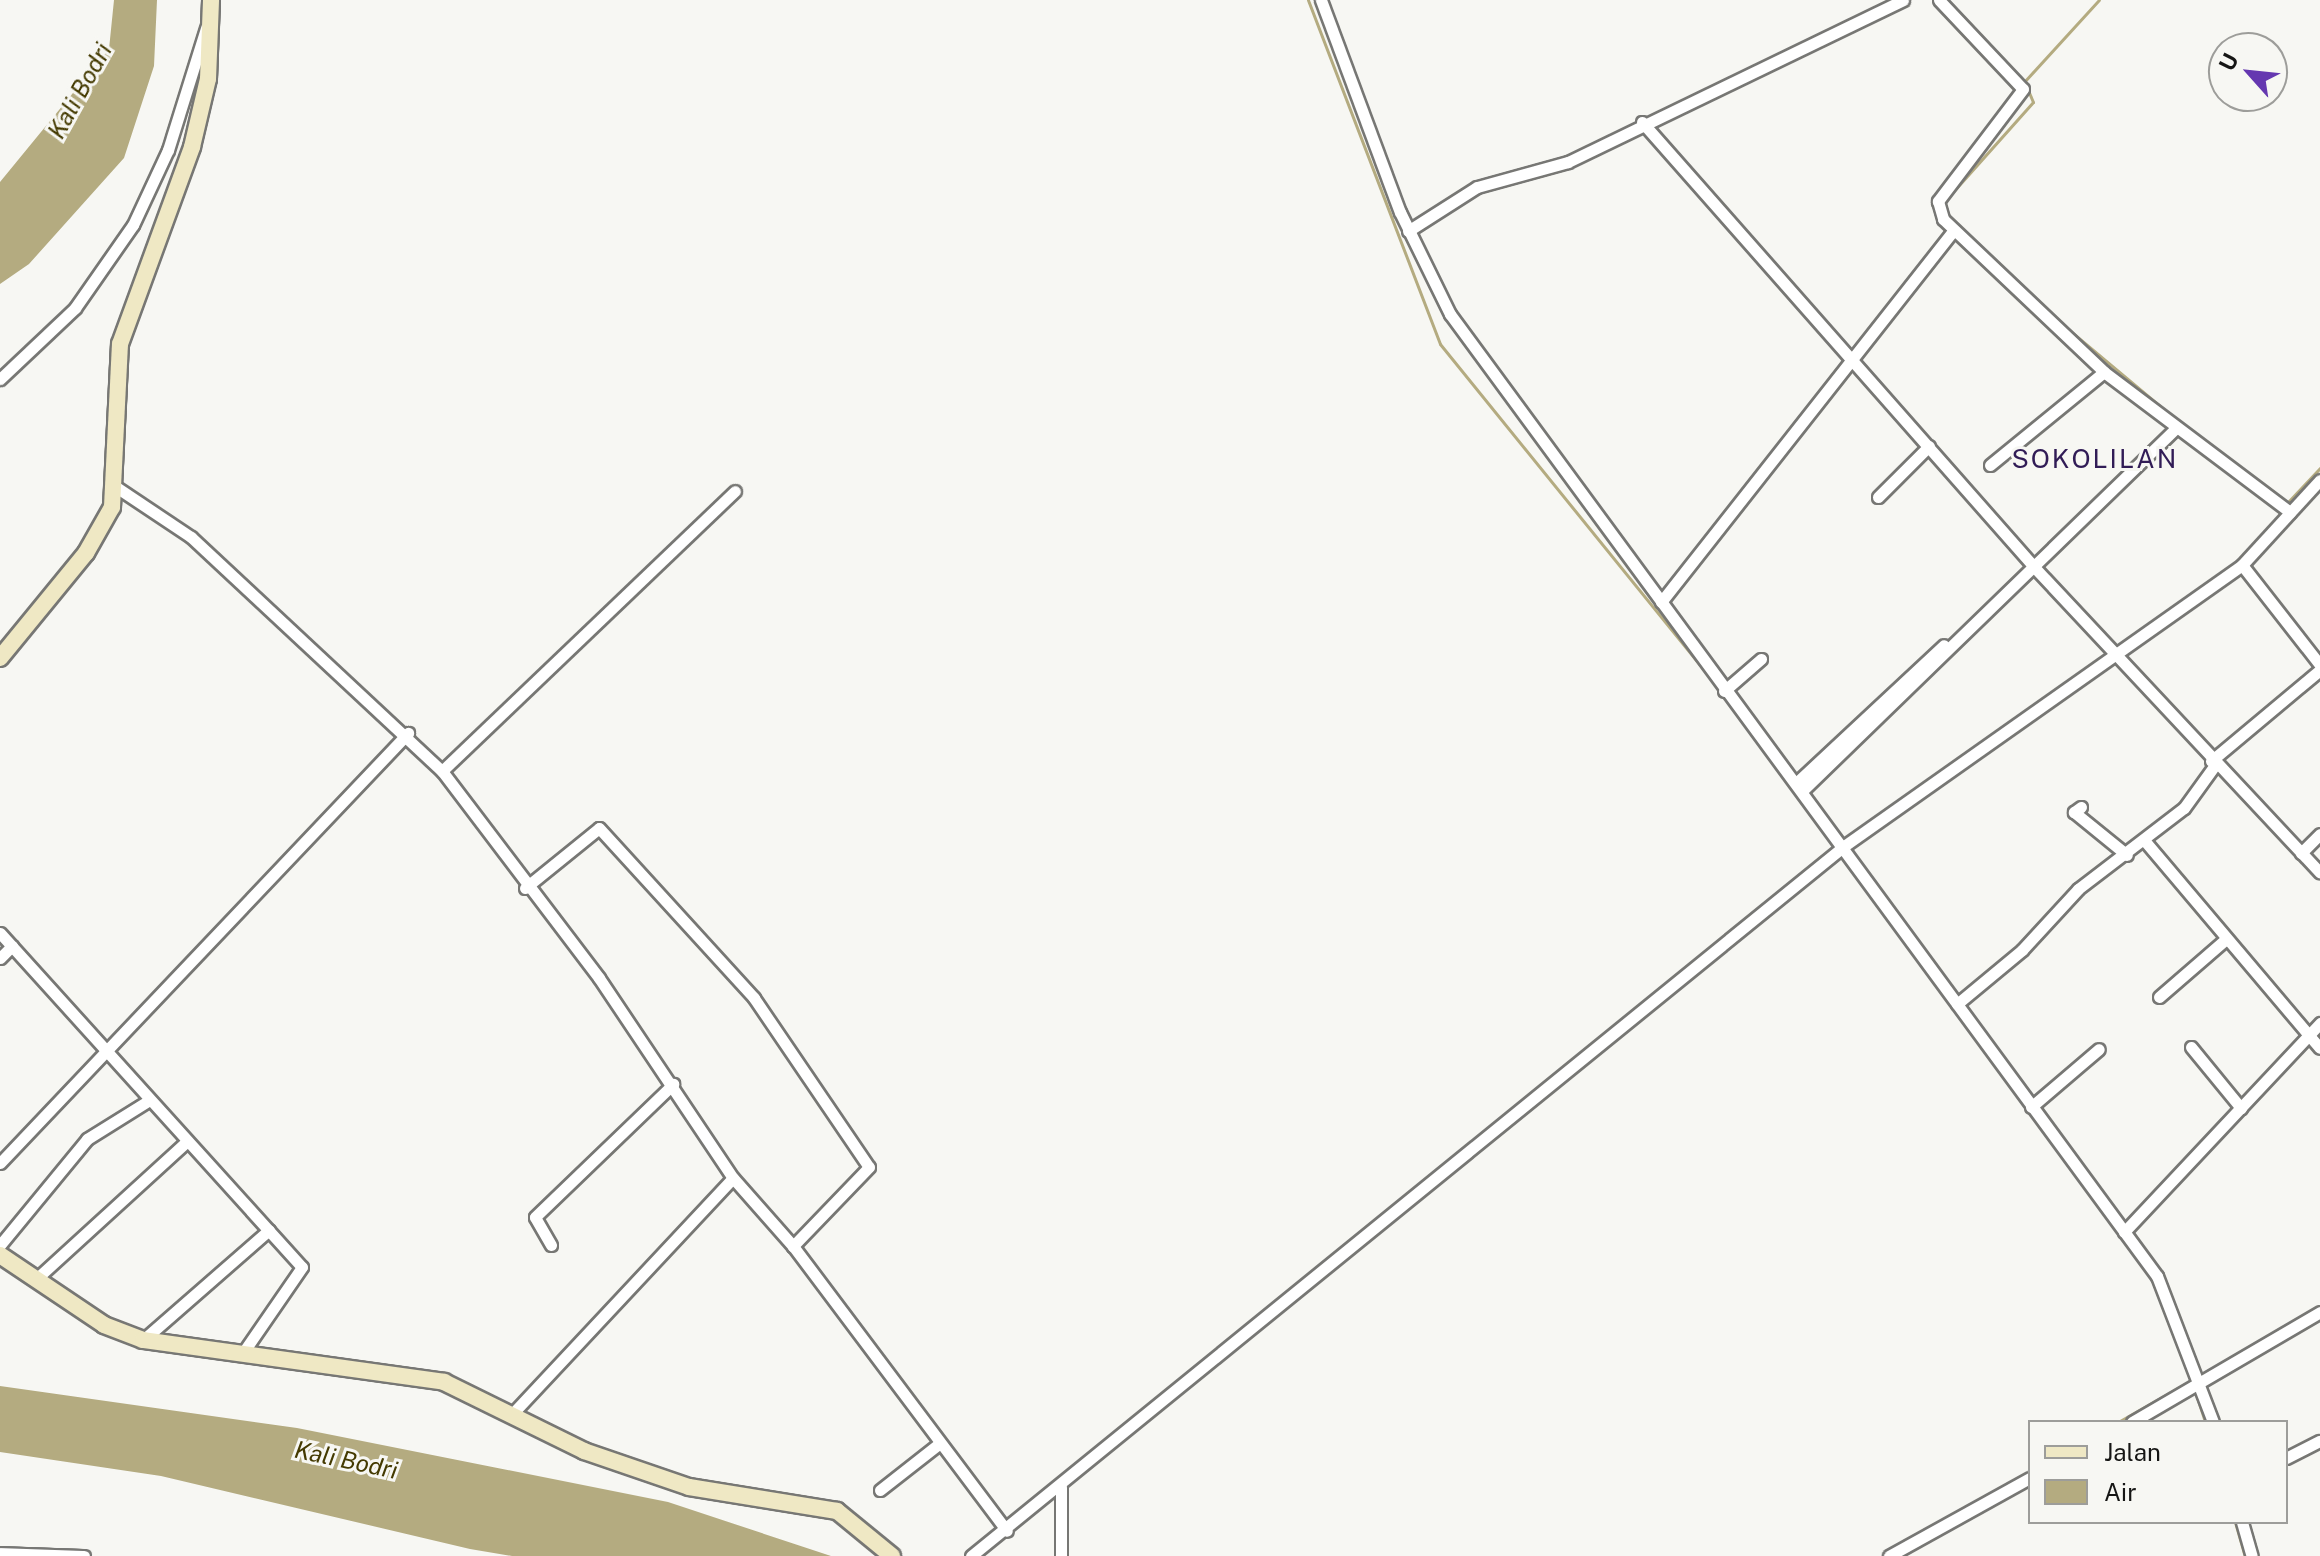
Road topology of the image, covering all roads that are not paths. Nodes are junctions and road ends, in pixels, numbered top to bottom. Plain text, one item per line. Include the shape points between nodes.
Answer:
1 (1321, 0) edge
2 (1903, 0) edge
3 (1939, 0) edge
4 (212, 4) edge
5 (1642, 122) junction
6 (1408, 231) junction
7 (1953, 231) junction
8 (1852, 353) junction
9 (2104, 372) junction
10 (0, 379) edge
11 (2173, 426) junction
12 (1929, 446) junction
13 (1990, 465) dead end
14 (2320, 480) edge
15 (116, 487) junction
16 (735, 491) dead end
17 (1878, 497) dead end
18 (2290, 512) junction
19 (2242, 565) junction
20 (2033, 566) junction
21 (1661, 602) junction
22 (0, 658) edge
23 (1761, 659) dead end
24 (2117, 659) junction
25 (2320, 667) edge
26 (1724, 691) junction
27 (408, 733) junction
28 (2213, 763) junction
29 (442, 771) junction
30 (1799, 787) junction
31 (2081, 807) dead end
32 (2320, 834) edge
33 (2144, 840) junction
34 (2301, 853) junction
35 (1835, 855) junction
36 (2127, 855) junction
37 (2320, 873) edge
38 (525, 888) junction
39 (0, 933) edge
40 (2226, 939) junction
41 (12, 946) junction
42 (0, 958) edge
43 (2159, 997) dead end
44 (1957, 1004) junction
45 (2320, 1023) edge
46 (2310, 1035) junction
47 (2191, 1047) dead end
48 (2320, 1048) edge
49 (2099, 1049) dead end
50 (106, 1054) junction
51 (673, 1084) junction
52 (148, 1101) junction
53 (2031, 1107) junction
54 (2241, 1108) junction
55 (187, 1141) junction
56 (0, 1163) edge
57 (733, 1178) junction
58 (269, 1230) junction
59 (2124, 1232) junction
60 (0, 1245) edge
61 (551, 1245) dead end
62 (793, 1246) junction
63 (0, 1255) edge
64 (35, 1280) junction
65 (2320, 1312) edge
66 (143, 1340) junction
67 (242, 1354) junction
68 (2198, 1388) junction
69 (514, 1412) junction
70 (2136, 1420) edge
71 (2212, 1420) edge
72 (2320, 1441) edge
73 (940, 1443) junction
74 (2288, 1457) edge
75 (2028, 1479) edge
76 (1061, 1487) junction
77 (880, 1490) dead end
78 (2243, 1524) edge
79 (1007, 1531) junction
80 (0, 1553) edge
81 (70, 1554) edge
82 (84, 1556) edge
83 (892, 1556) edge
84 (971, 1556) edge
85 (1061, 1556) edge
86 (1889, 1556) edge
87 (2252, 1556) edge

1 - 6 street
2 - 5 street
3 - 7 street via 2023,89 1938,201
4 - 10 street via 168,150 133,225 75,308
4 - 15 street via 192,147 120,344
5 - 6 street via 1568,162 1477,187
5 - 8 street
6 - 21 street via 1485,370
7 - 8 street
7 - 9 street
8 - 12 street
8 - 21 street
9 - 11 street
9 - 13 street
11 - 18 street
11 - 20 street
12 - 17 street
12 - 20 street
14 - 18 street
15 - 22 street via 86,553
15 - 27 street via 173,521
16 - 29 street
18 - 19 street
19 - 24 street
19 - 25 street
20 - 24 street
20 - 30 street
21 - 26 street
23 - 26 street
24 - 28 street
24 - 35 street
25 - 28 street
26 - 30 street
27 - 29 street
27 - 50 street
28 - 33 street via 2184,808
28 - 34 street
29 - 38 street
30 - 35 street
31 - 36 street via 2074,812
32 - 34 street
33 - 36 street
33 - 40 street
34 - 37 street
35 - 44 street
35 - 76 street
36 - 44 street via 2078,889 2022,950
38 - 51 street
38 - 62 street via 599,828 754,998 869,1167
39 - 41 street
40 - 43 street
40 - 46 street
41 - 42 street
41 - 50 street
44 - 53 street
45 - 46 street
46 - 48 street
46 - 54 street
47 - 54 street
49 - 53 street
50 - 52 street
50 - 56 street
51 - 57 street
51 - 61 street via 535,1217
52 - 55 street
52 - 60 street via 87,1139
53 - 59 street
54 - 59 street
55 - 58 street
55 - 64 street
57 - 62 street
57 - 69 street
58 - 66 street
58 - 67 street via 302,1271
59 - 68 street via 2157,1276
62 - 73 street
63 - 64 street
64 - 66 street via 104,1325
65 - 68 street
66 - 67 street
67 - 69 street via 407,1371
68 - 70 street
68 - 71 street
69 - 83 street via 584,1451 689,1487 837,1511
72 - 74 street
73 - 77 street
73 - 79 street
75 - 86 street
76 - 79 street
76 - 85 street
78 - 87 street
79 - 84 street
80 - 81 street
81 - 82 street

